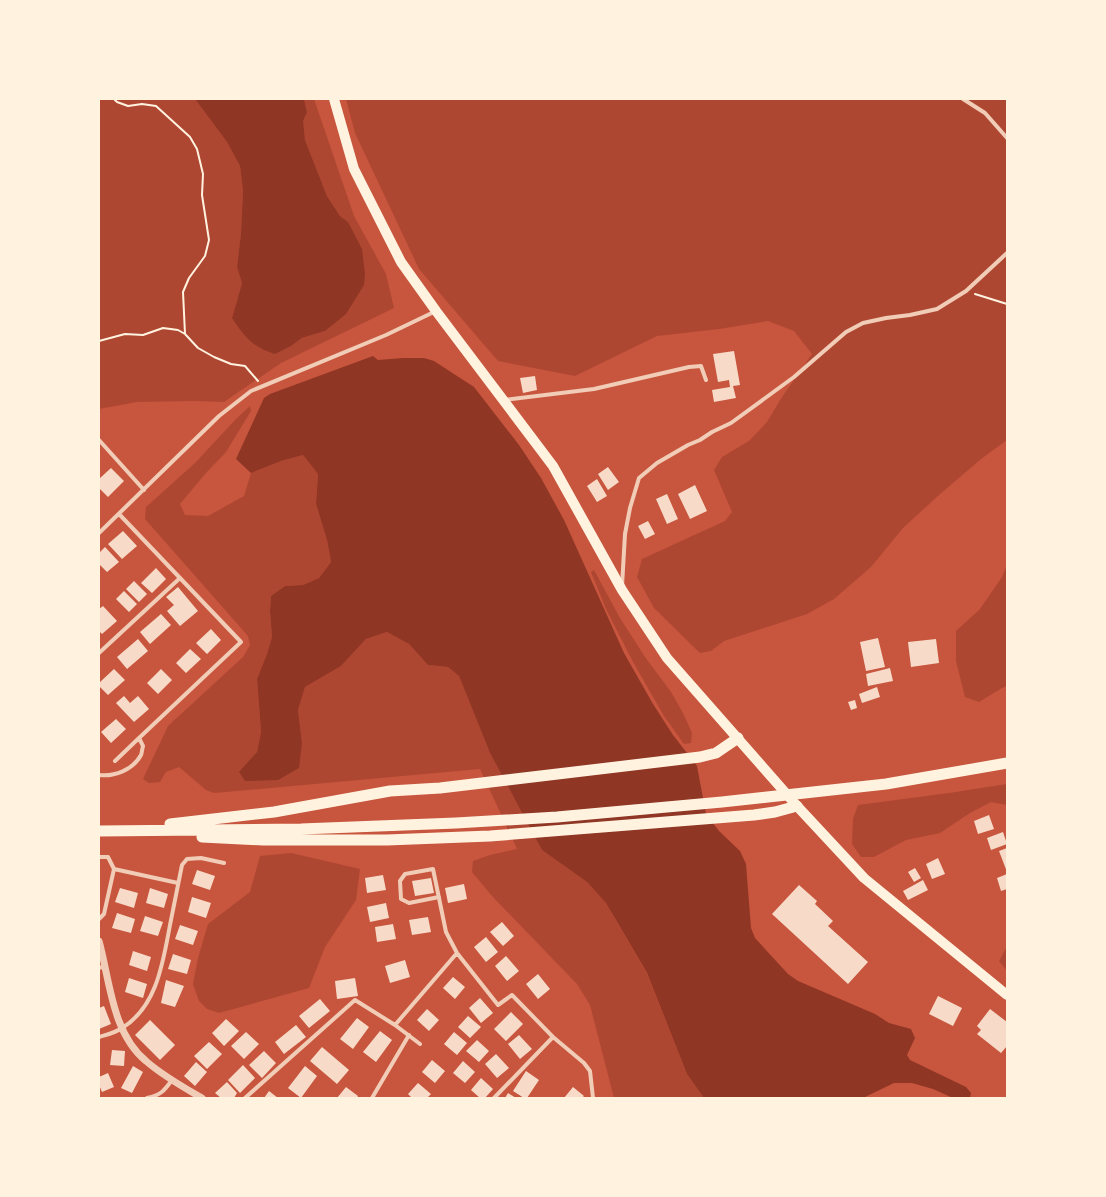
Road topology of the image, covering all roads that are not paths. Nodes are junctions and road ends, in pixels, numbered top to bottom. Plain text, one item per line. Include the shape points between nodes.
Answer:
1 (334, 99) edge
2 (963, 99) edge
3 (1007, 138) edge
4 (1007, 253) edge
5 (436, 311) junction
6 (706, 380) dead end
7 (503, 400) junction
8 (99, 440) edge
9 (144, 490) junction
10 (119, 514) junction
11 (99, 532) edge
12 (180, 578) junction
13 (622, 590) junction
14 (99, 653) edge
15 (139, 738) junction
16 (738, 738) junction
17 (115, 761) dead end
18 (1007, 763) edge
19 (99, 775) edge
20 (797, 806) junction
21 (99, 831) edge
22 (112, 831) junction
23 (99, 857) edge
24 (224, 863) dead end
25 (114, 869) junction
26 (178, 883) junction
27 (439, 897) junction
28 (99, 919) edge
29 (99, 941) edge
30 (457, 953) junction
31 (102, 967) edge
32 (1007, 995) edge
33 (395, 1025) junction
34 (122, 1029) junction
35 (409, 1035) junction
36 (99, 1037) edge
37 (553, 1037) junction
38 (420, 1044) dead end
39 (172, 1080) junction
40 (147, 1098) edge
41 (202, 1098) edge
42 (245, 1098) edge
43 (372, 1098) edge
44 (494, 1098) edge
45 (593, 1098) edge

1 - 5 main road via 354,169 401,262
2 - 3 street via 985,113
4 - 13 street via 966,291 937,309 863,323 846,332 794,377 731,423 657,463 639,478 625,534
5 - 7 main road
5 - 9 street via 386,335 251,391 219,416
6 - 7 street via 701,366 688,367 594,389
7 - 13 main road via 554,466
8 - 9 street
9 - 10 street
10 - 11 street
10 - 12 street
12 - 14 street
12 - 15 street via 241,642
13 - 16 main road via 667,658
15 - 17 street
15 - 19 street via 143,746 141,755 131,767 119,773
16 - 20 main road
16 - 22 highway via 716,753 700,757 440,788 390,791 274,812
18 - 22 highway via 886,784 557,817 301,829
20 - 22 highway via 754,815 490,836 387,840 263,840
20 - 32 main road via 864,878
21 - 22 highway
23 - 25 street via 108,857
24 - 26 street via 201,858 187,859 182,865
25 - 26 street
25 - 28 street via 104,914
26 - 34 street via 158,980 150,998
27 - 27 street via 409,903 401,899 400,881 405,874 432,869
27 - 30 street via 446,932
29 - 31 street
30 - 33 street
30 - 37 street via 498,1005 512,996
31 - 34 street
33 - 35 street
33 - 42 street via 354,1000
34 - 36 street
34 - 39 street via 144,1060
35 - 38 street
35 - 43 street
37 - 44 street
37 - 45 street via 590,1070
39 - 40 street via 164,1091
39 - 41 street

